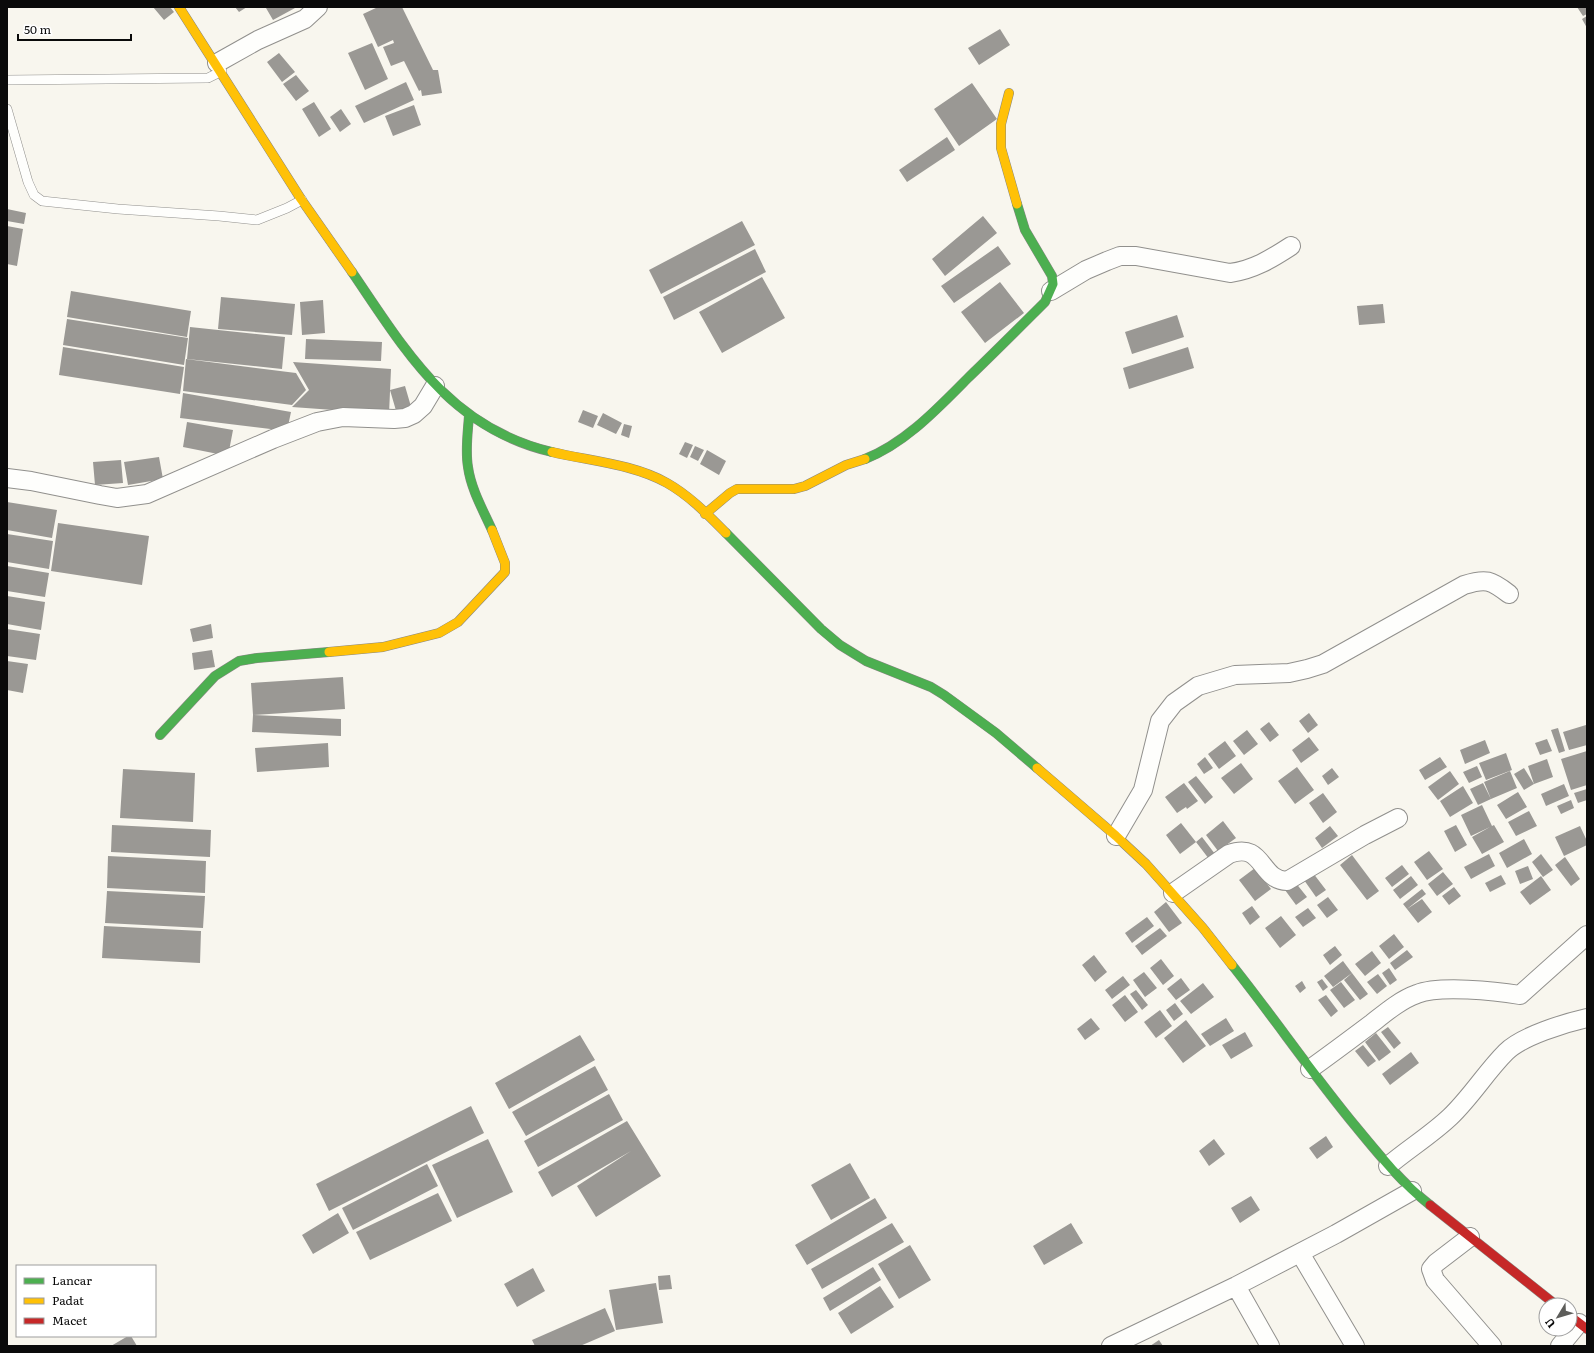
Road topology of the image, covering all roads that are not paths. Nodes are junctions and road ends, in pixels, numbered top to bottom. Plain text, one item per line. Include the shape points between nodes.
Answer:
1 (179, 7) edge
2 (318, 7) edge
3 (219, 67) junction
4 (7, 80) edge
5 (1009, 93) dead end
6 (7, 109) edge
7 (302, 200) junction
8 (1291, 246) dead end
9 (1051, 291) junction
10 (435, 386) junction
11 (469, 415) junction
12 (7, 478) edge
13 (705, 514) junction
14 (1509, 594) dead end
15 (160, 735) dead end
16 (1398, 818) dead end
17 (1116, 836) junction
18 (1173, 893) junction
19 (1587, 935) edge
20 (1587, 1018) edge
21 (1310, 1069) junction
22 (1399, 1157) junction
23 (1412, 1191) junction
24 (1470, 1237) junction
25 (1300, 1253) junction
26 (1236, 1286) junction
27 (1546, 1297) edge
28 (1579, 1323) edge
29 (1111, 1346) edge
30 (1270, 1346) edge
31 (1355, 1346) edge
32 (1492, 1346) edge
33 (1560, 1346) edge

1 - 3 street
2 - 3 street via 305,19 258,40
3 - 4 lane via 208,78
3 - 7 street
5 - 9 street via 1000,132 1002,156 1025,230 1052,276
6 - 7 lane via 28,182 34,195 42,201 118,210 257,220
7 - 10 street via 417,366
8 - 9 street via 1264,263 1241,272 1230,273 1136,256 1120,256 1086,270
9 - 13 street via 1045,302 938,409 891,445 810,484 794,489 737,489
10 - 11 street
10 - 12 street via 423,406 405,418 343,417 317,422 147,494 112,497 31,480
11 - 13 street via 493,430 534,448 615,465 656,478 676,490
11 - 15 street via 469,472 506,563 503,575 477,604 448,629 383,647 239,661 215,676
13 - 17 street via 840,645 866,661 932,687 944,695 996,733
14 - 17 street via 1488,580 1478,580 1464,585 1323,664 1289,673 1235,674 1198,686 1174,703 1160,721 1143,790
16 - 18 street via 1365,834 1287,881 1272,875 1256,856 1247,851 1238,851 1229,854
17 - 18 street
18 - 21 street via 1248,985
19 - 21 street via 1520,995 1447,990 1418,993 1389,1010
20 - 22 street via 1531,1036 1507,1051 1468,1099
21 - 22 street via 1363,1138
22 - 23 street
23 - 24 street
23 - 25 street
24 - 27 street
24 - 32 street via 1431,1269 1434,1280
25 - 26 street
25 - 31 street
26 - 29 street
26 - 30 street
28 - 33 street

